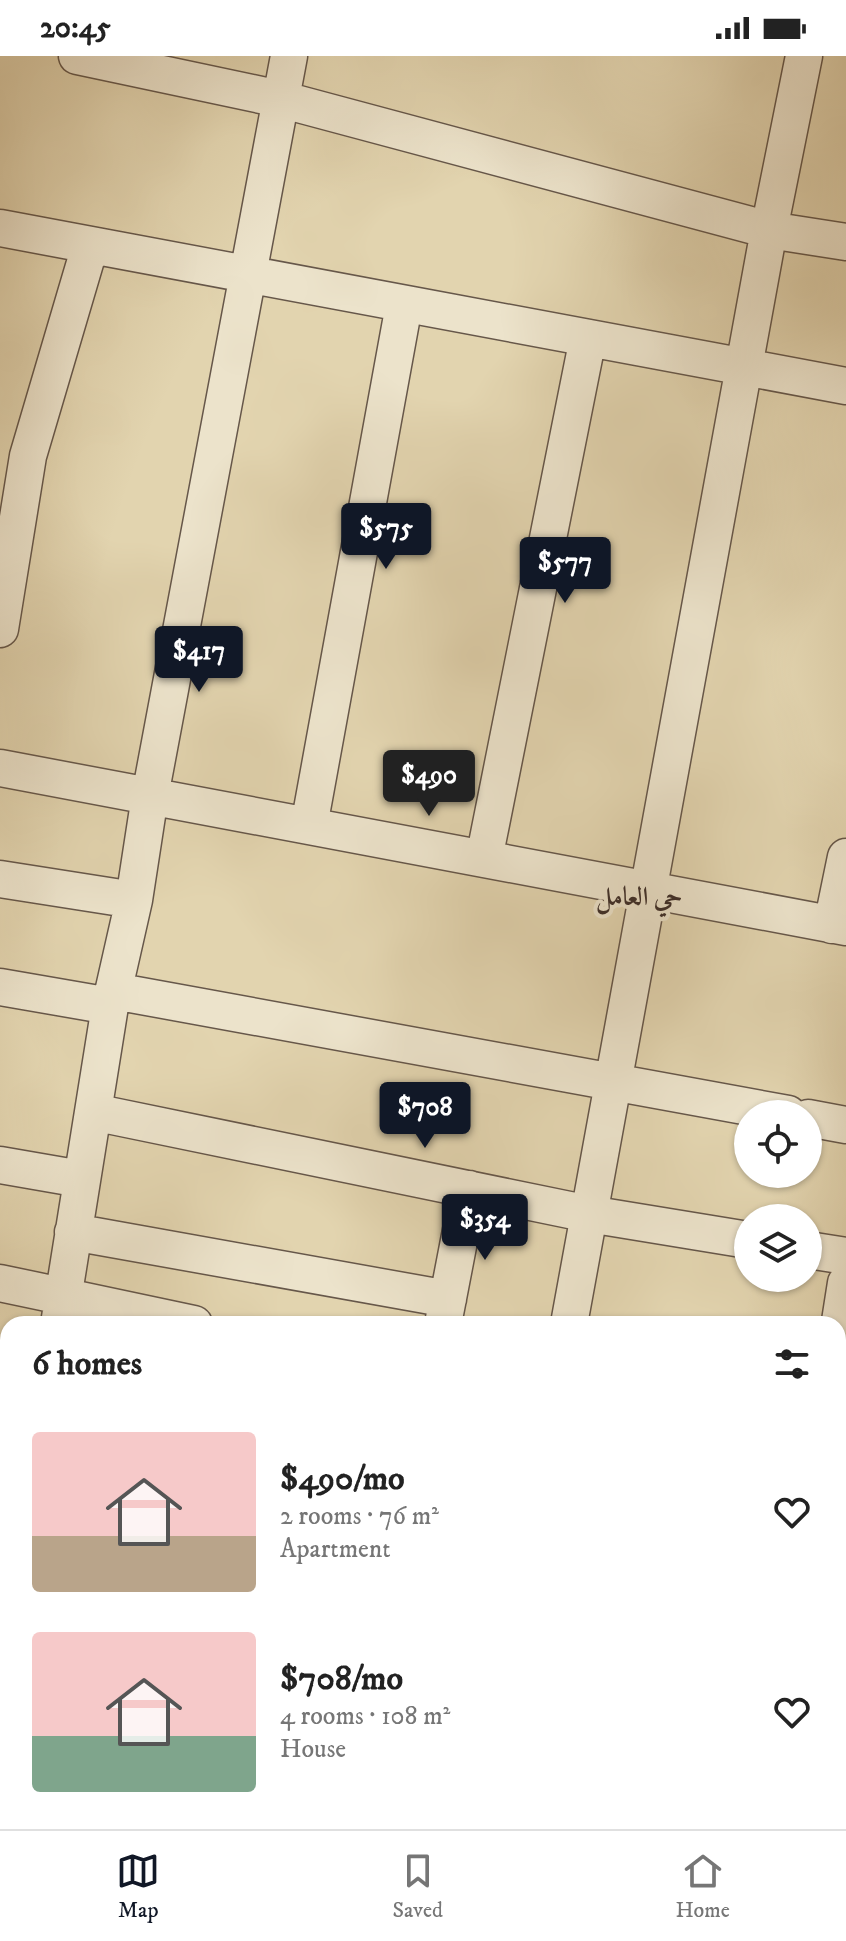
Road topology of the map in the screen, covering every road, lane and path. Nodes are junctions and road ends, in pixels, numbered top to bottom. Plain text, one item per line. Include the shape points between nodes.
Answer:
1 (77, 56) edge
2 (289, 56) edge
3 (804, 56) edge
4 (280, 99) junction
5 (0, 228) edge
6 (769, 230) junction
7 (846, 242) edge
8 (90, 246) junction
9 (245, 276) junction
10 (404, 305) junction
11 (588, 338) junction
12 (744, 367) junction
13 (846, 386) edge
14 (0, 629) edge
15 (0, 768) edge
16 (150, 796) junction
17 (309, 826) junction
18 (846, 857) edge
19 (484, 859) junction
20 (0, 879) edge
21 (649, 890) junction
22 (134, 900) junction
23 (839, 926) edge
24 (0, 987) edge
25 (112, 999) junction
26 (614, 1080) junction
27 (734, 1103) edge
28 (93, 1112) junction
29 (822, 1121) edge
30 (846, 1125) edge
31 (0, 1165) edge
32 (81, 1179) junction
33 (469, 1189) junction
34 (589, 1214) junction
35 (73, 1232) junction
36 (734, 1238) edge
37 (822, 1252) edge
38 (846, 1256) edge
39 (0, 1283) edge
40 (846, 1283) edge
41 (61, 1310) edge
42 (446, 1312) edge
43 (118, 1316) edge
44 (570, 1316) edge
45 (841, 1316) edge

1 - 4 street
2 - 4 street
3 - 6 street
4 - 6 street
4 - 9 street
5 - 8 street
6 - 7 street
6 - 12 street
8 - 9 street
8 - 14 street via 28,456
9 - 10 street
9 - 16 street
10 - 11 street
10 - 17 street
11 - 12 street
11 - 19 street
12 - 13 street
12 - 21 street
15 - 16 street
16 - 17 street
16 - 22 street
17 - 19 street
18 - 23 street
19 - 21 street
20 - 22 street
21 - 23 street
21 - 26 street
22 - 25 street
24 - 25 street
25 - 26 street
25 - 28 street
26 - 27 street
26 - 34 street
28 - 32 street
28 - 33 street
29 - 30 street
31 - 32 street
32 - 35 street
33 - 34 street
33 - 42 street
34 - 36 street
34 - 44 street
35 - 41 street
35 - 42 street
37 - 38 street
39 - 41 street
40 - 45 street
41 - 43 street

